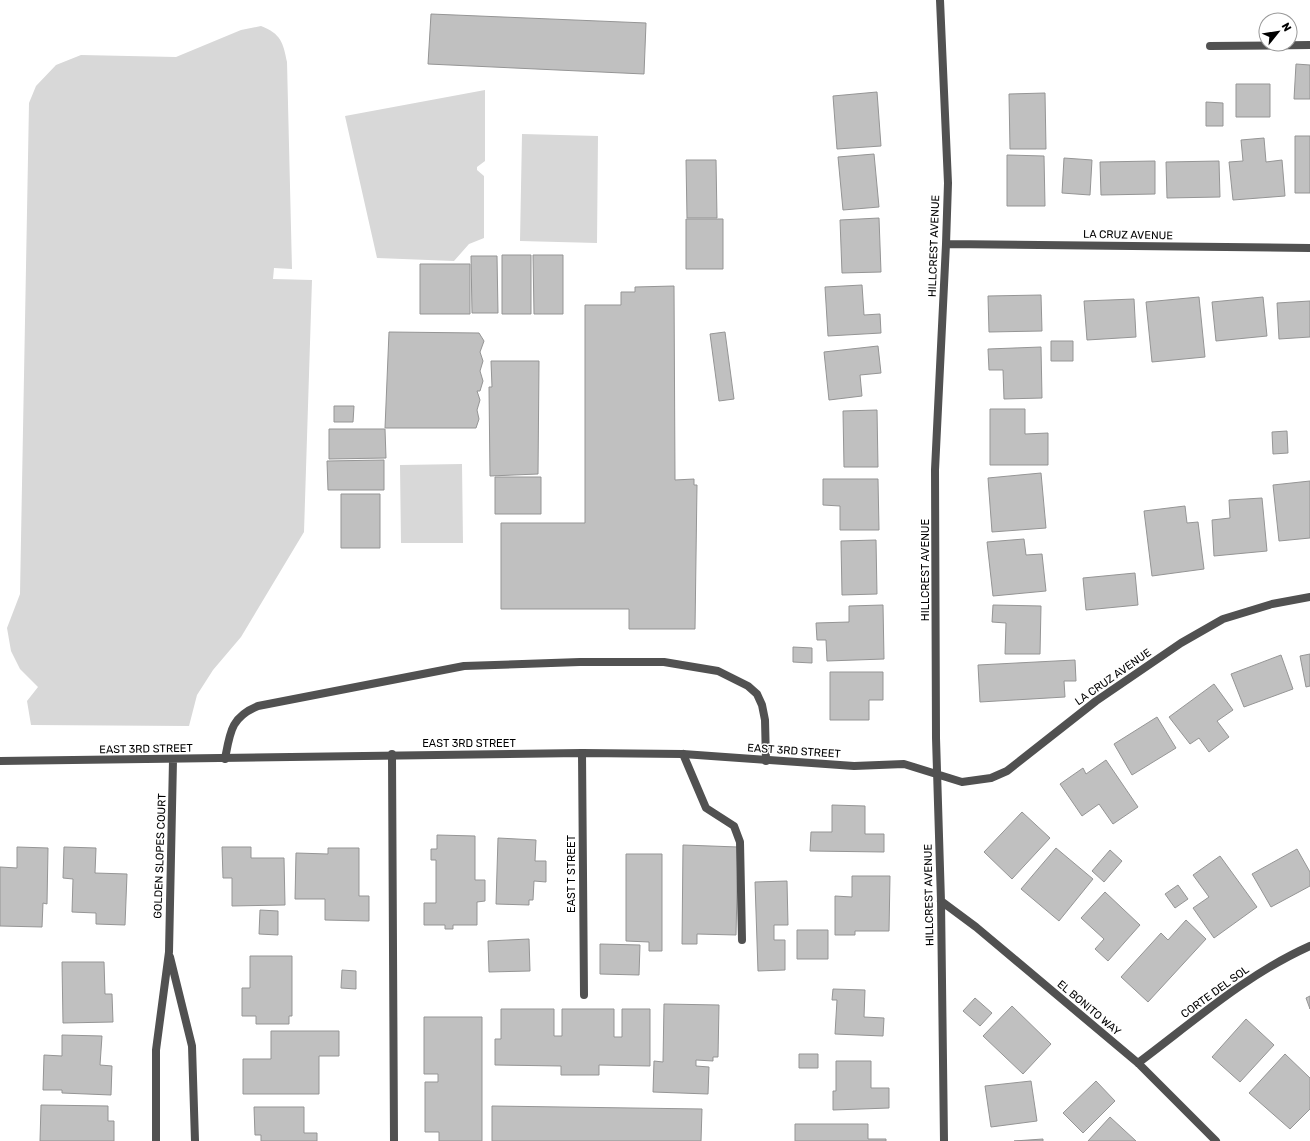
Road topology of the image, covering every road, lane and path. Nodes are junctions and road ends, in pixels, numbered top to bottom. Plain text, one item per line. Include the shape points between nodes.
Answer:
1 (940, 0) edge
2 (1310, 45) edge
3 (1210, 46) dead end
4 (946, 244) junction
5 (1310, 248) edge
6 (1310, 597) edge
7 (582, 753) junction
8 (392, 754) junction
9 (683, 754) junction
10 (225, 759) junction
11 (173, 760) junction
12 (0, 761) edge
13 (766, 761) junction
14 (937, 775) junction
15 (941, 901) junction
16 (742, 940) dead end
17 (1310, 946) edge
18 (169, 952) junction
19 (584, 995) dead end
20 (1138, 1063) junction
21 (156, 1141) edge
22 (195, 1141) edge
23 (394, 1141) edge
24 (944, 1141) edge
25 (1216, 1141) edge

1 - 4 street, HILLCREST AVENUE via 948,182
2 - 3 street
4 - 5 street, LA CRUZ AVENUE
4 - 14 street, HILLCREST AVENUE via 935,470
6 - 14 street, LA CRUZ AVENUE via 1272,604 1217,622 1181,643 1096,701 1007,771 991,778 962,782
7 - 8 street, EAST 3RD STREET
7 - 9 street, EAST 3RD STREET
7 - 19 street, EAST T STREET
8 - 10 street, EAST 3RD STREET
8 - 23 street
9 - 13 street, EAST 3RD STREET
9 - 16 street via 706,808 734,826 740,842
10 - 11 street, EAST 3RD STREET
10 - 13 street via 231,729 245,711 258,706 464,666 664,662 718,671 748,686 757,694 765,720
11 - 12 street, EAST 3RD STREET
11 - 18 street, GOLDEN SLOPES COURT
13 - 14 street, EAST 3RD STREET via 854,766 904,764
14 - 15 street, HILLCREST AVENUE
15 - 20 street, EL BONITO WAY via 976,927
15 - 24 street, HILLCREST AVENUE
17 - 20 street, CORTE DEL SOL via 1284,958 1222,999
18 - 21 street, GOLDEN SLOPES COURT via 156,1050
18 - 22 street, GOLDEN SLOPES COURT via 192,1046
20 - 25 street, EL BONITO WAY

